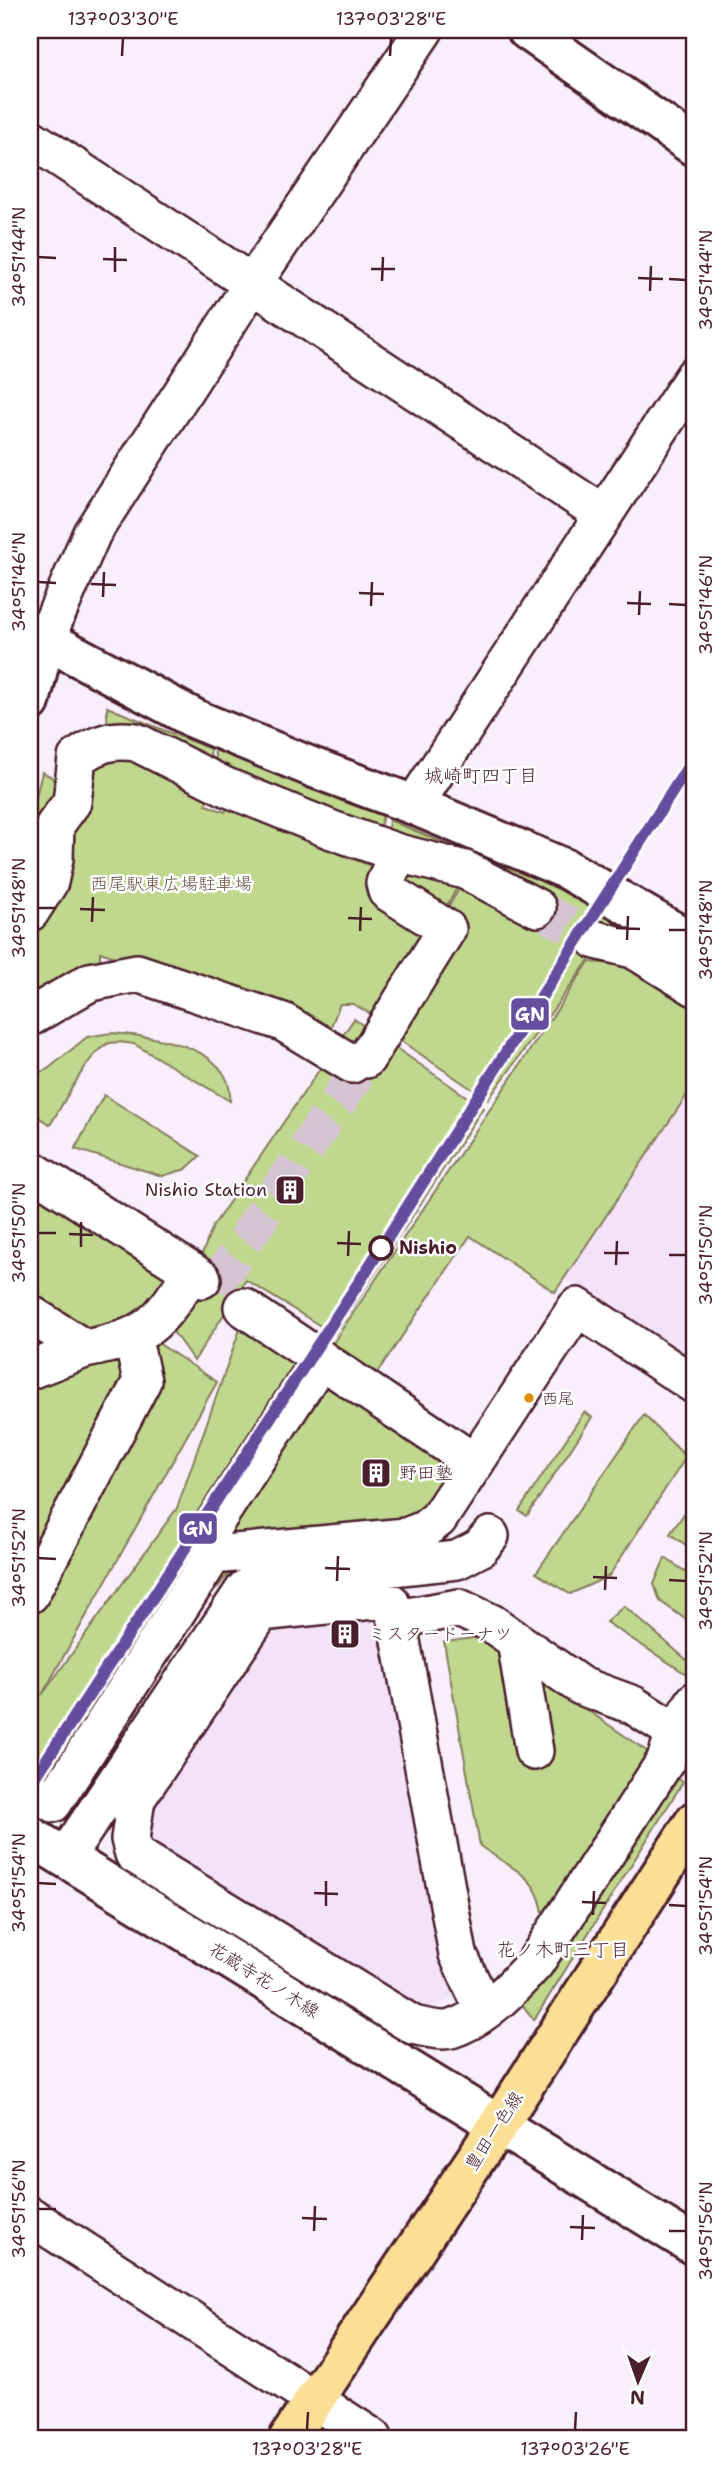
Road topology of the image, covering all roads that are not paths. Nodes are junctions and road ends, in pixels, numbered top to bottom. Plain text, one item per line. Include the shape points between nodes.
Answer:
1 (424, 30) edge
2 (527, 30) edge
3 (30, 138) edge
4 (695, 147) edge
5 (251, 286) junction
6 (695, 375) edge
7 (603, 514) junction
8 (38, 636) edge
9 (30, 702) edge
10 (414, 804) junction
11 (398, 853) junction
12 (479, 877) junction
13 (537, 908) tunnel mouth
14 (30, 912) edge
15 (447, 928) junction
16 (596, 940) tunnel mouth
17 (695, 944) edge
18 (695, 988) edge
19 (30, 1017) edge
20 (30, 1169) edge
21 (243, 1307) dead end
22 (30, 1314) edge
23 (126, 1341) junction
24 (85, 1349) junction
25 (321, 1359) junction
26 (30, 1370) edge
27 (695, 1385) edge
28 (475, 1463) junction
29 (490, 1536) dead end
30 (213, 1555) junction
31 (30, 1594) edge
32 (397, 1619) junction
33 (516, 1641) junction
34 (695, 1700) edge
35 (675, 1732) junction
36 (534, 1751) dead end
37 (30, 1789) edge
38 (695, 1821) edge
39 (31, 1838) edge
40 (65, 1858) junction
41 (485, 2010) junction
42 (499, 2124) junction
43 (30, 2216) edge
44 (695, 2246) edge
45 (314, 2400) junction
46 (289, 2438) edge
47 (373, 2438) edge

1 - 5 street
2 - 4 street
3 - 5 street
5 - 7 street
5 - 8 street via 92,533
6 - 7 street
7 - 10 street
8 - 9 street
8 - 10 street via 197,720
10 - 17 street via 566,869
11 - 12 street
11 - 14 street via 226,787 136,741 104,742 78,758 72,802 55,825 48,882
11 - 15 street via 385,883 387,891
12 - 13 street
12 - 15 street
15 - 19 street via 359,1061 284,1023 136,973 90,982
16 - 18 street via 633,948
20 - 23 street via 197,1276 161,1319
21 - 25 street
22 - 24 street
23 - 24 street
23 - 31 street via 136,1353 142,1381
24 - 26 street
25 - 28 street
25 - 30 street via 206,1536
27 - 28 street via 577,1307
28 - 30 street via 438,1518 406,1537
29 - 40 street via 470,1555 457,1560 262,1581 245,1589
30 - 37 street via 53,1802
32 - 33 street via 459,1608
32 - 41 street via 458,1954
32 - 41 street via 390,1602 382,1599 261,1612 136,1799 130,1839 134,1854 412,2025 450,2030
33 - 35 street via 581,1686 633,1705
33 - 36 street
34 - 35 street
35 - 41 street via 666,1760 535,1963
38 - 42 main road, 豊田一色線
39 - 40 street, 花蔵寺花ノ木線
40 - 42 street, 花蔵寺花ノ木線
42 - 44 street, 花蔵寺花ノ木線
42 - 45 main road, 豊田一色線
43 - 45 street
45 - 46 main road, 豊田一色線
45 - 47 street

